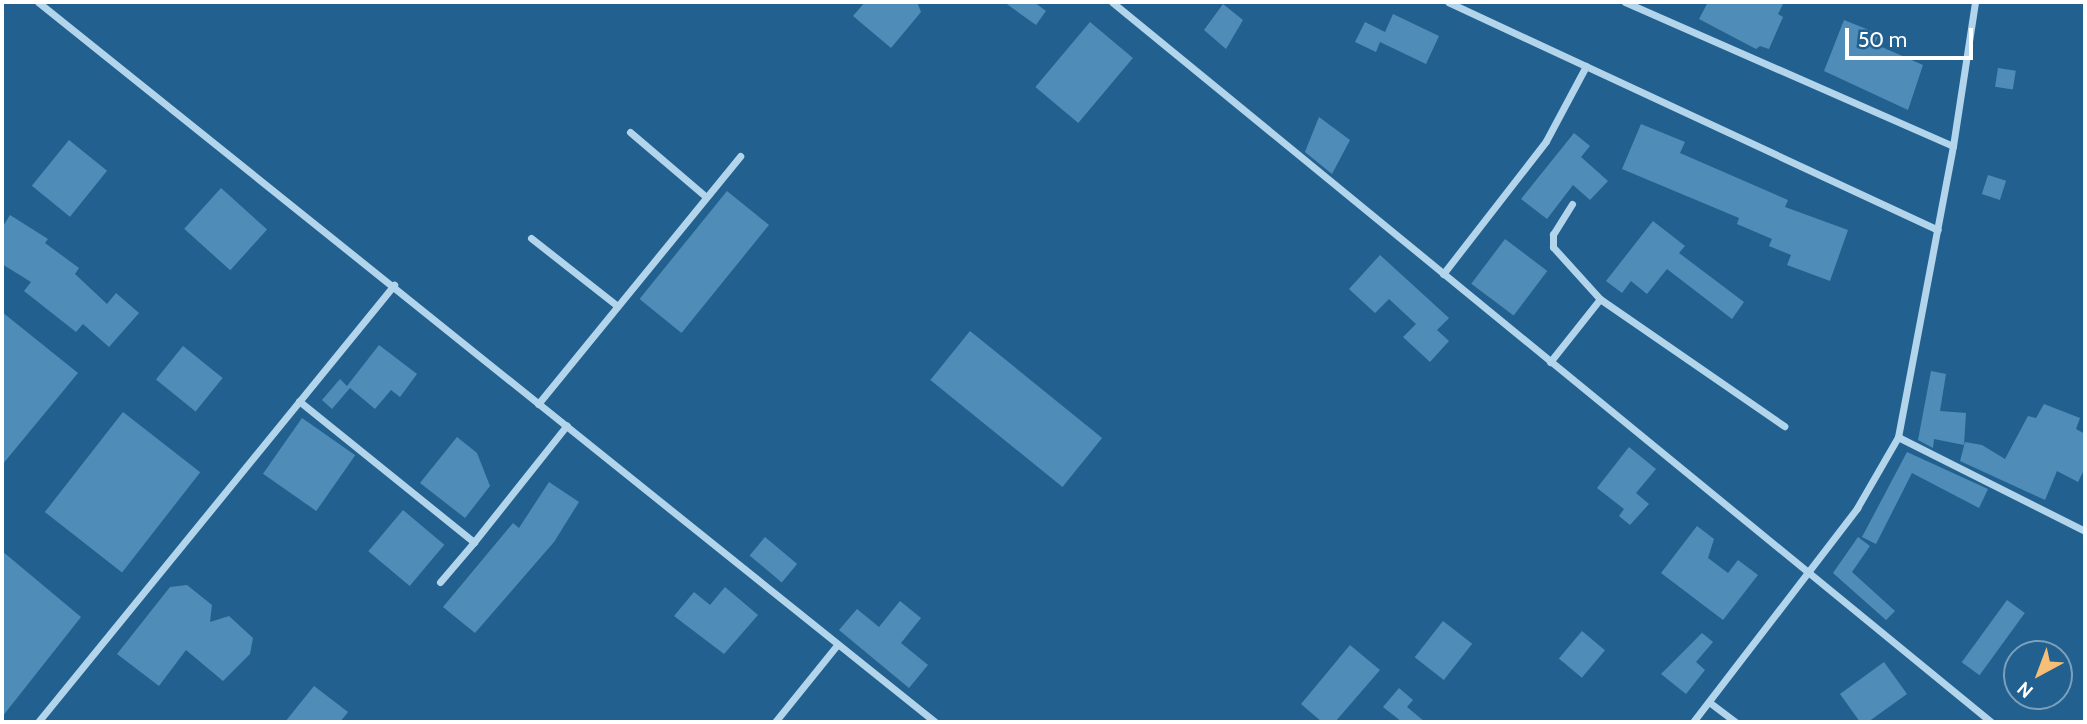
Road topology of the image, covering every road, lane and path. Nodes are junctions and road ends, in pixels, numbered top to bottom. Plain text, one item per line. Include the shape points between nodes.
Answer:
1 (38, 2) edge
2 (1112, 2) edge
3 (1448, 2) edge
4 (1625, 2) edge
5 (1975, 2) edge
6 (1587, 66) junction
7 (630, 132) dead end
8 (1953, 146) junction
9 (740, 156) dead end
10 (706, 197) junction
11 (1572, 204) dead end
12 (1938, 230) junction
13 (531, 238) dead end
14 (1443, 274) junction
15 (394, 285) junction
16 (1600, 299) junction
17 (616, 305) junction
18 (1549, 362) junction
19 (299, 401) junction
20 (538, 404) junction
21 (567, 425) junction
22 (1784, 426) dead end
23 (1898, 437) junction
24 (2085, 531) edge
25 (474, 542) junction
26 (1806, 572) junction
27 (440, 582) dead end
28 (838, 643) junction
29 (1709, 702) junction
30 (38, 722) edge
31 (775, 722) edge
32 (935, 722) edge
33 (1693, 722) edge
34 (1736, 722) edge
35 (1991, 722) edge

1 - 15 street
2 - 14 street
3 - 6 street
4 - 8 street
5 - 8 street
6 - 12 street
6 - 14 street via 1546,141
7 - 10 street
8 - 12 street
9 - 10 street
10 - 17 street
11 - 16 street via 1553,234 1552,247
12 - 23 street
13 - 17 street
14 - 18 street
15 - 19 street
15 - 20 street
16 - 18 street
16 - 22 street
17 - 20 street
18 - 26 street
19 - 25 street
19 - 30 street
20 - 21 street
21 - 25 street
21 - 28 street
23 - 24 street
23 - 26 street via 1857,508
25 - 27 street
26 - 29 street
26 - 35 street
28 - 31 street
28 - 32 street
29 - 33 street
29 - 34 street

